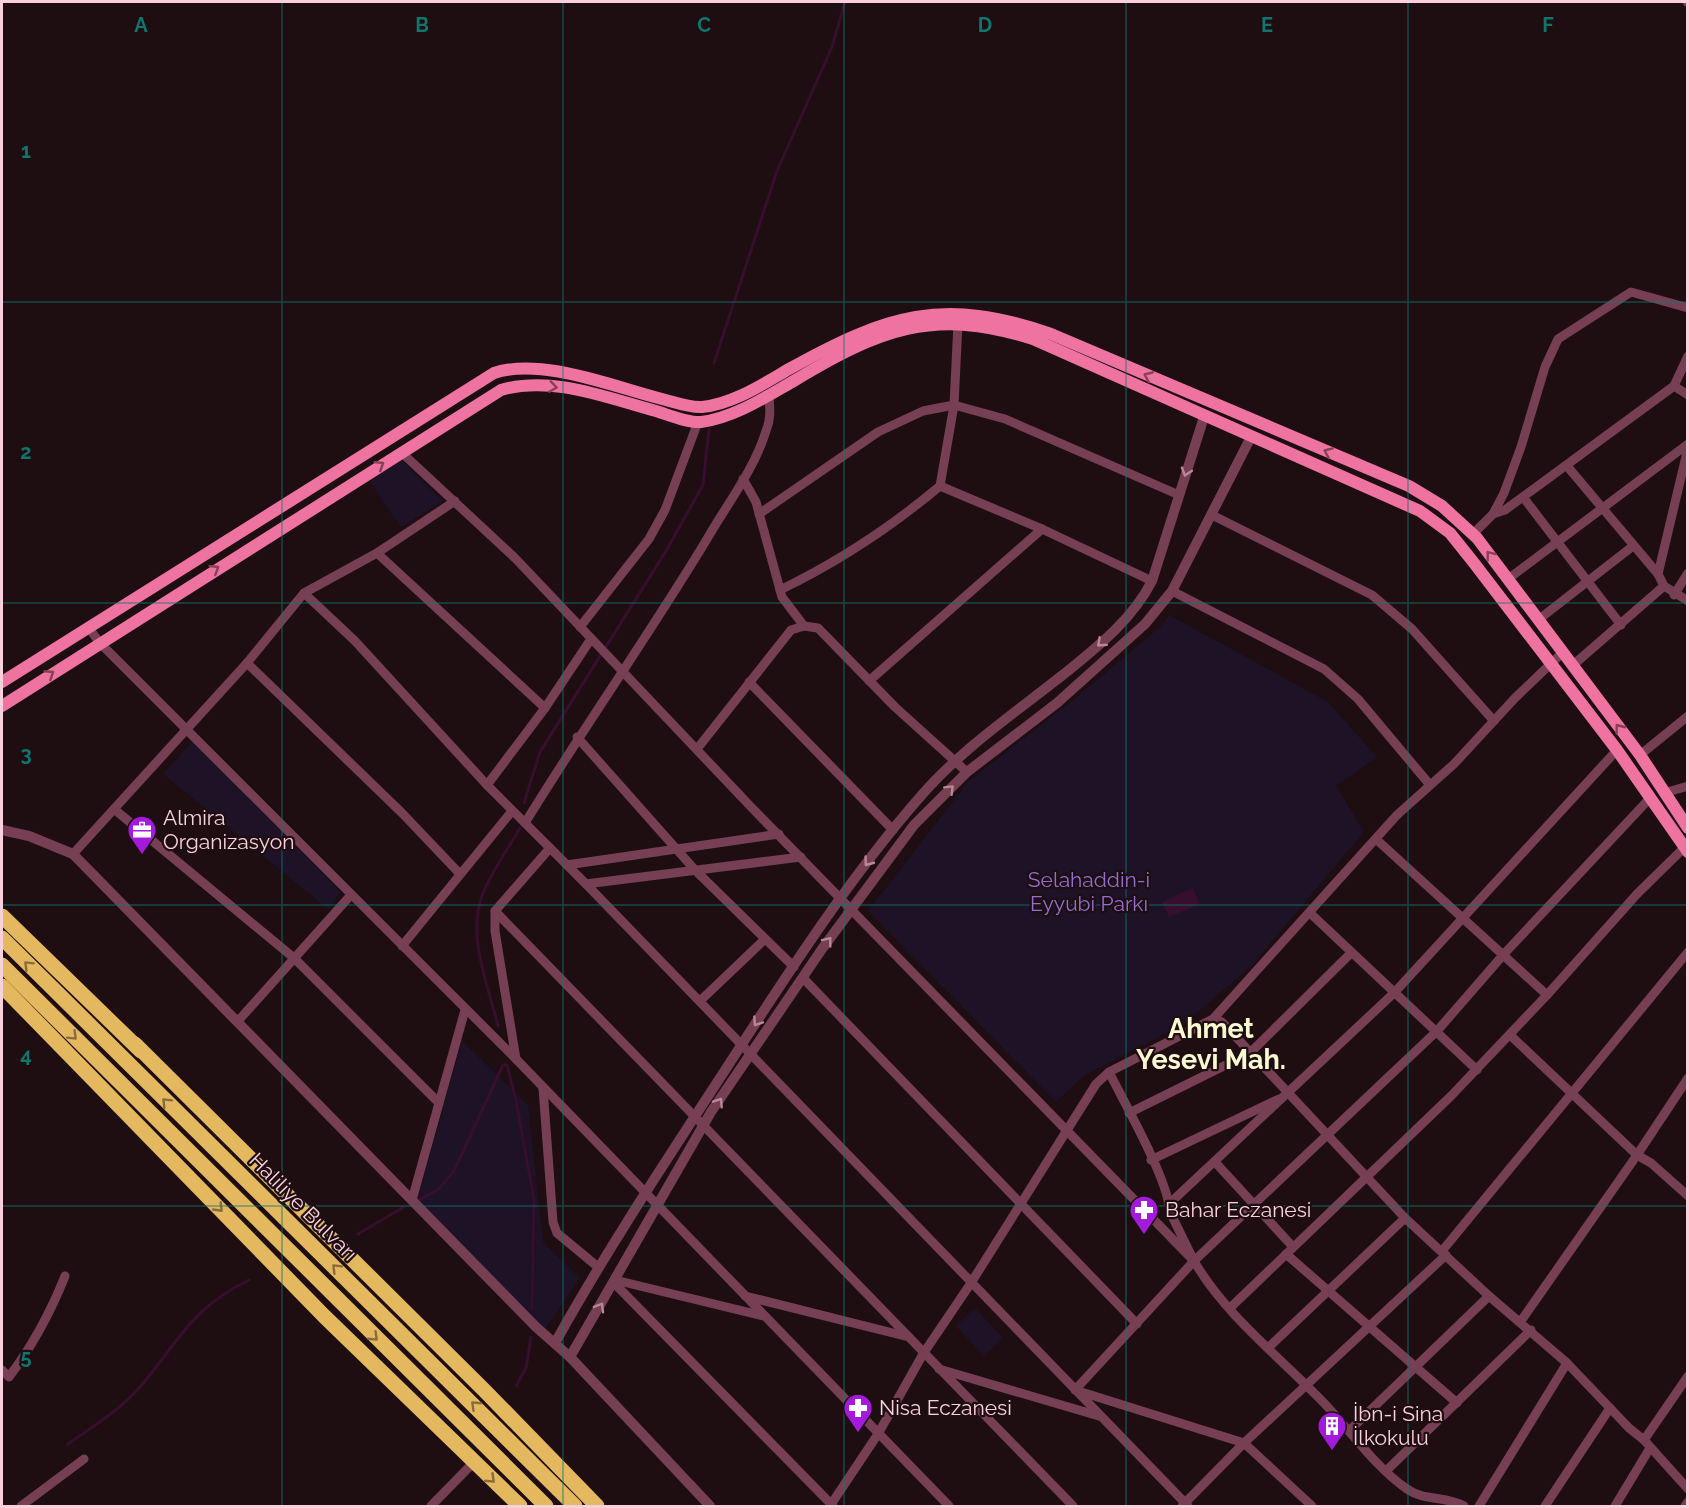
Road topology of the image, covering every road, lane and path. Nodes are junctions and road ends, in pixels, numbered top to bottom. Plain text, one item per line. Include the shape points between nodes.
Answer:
1 (1688, 308) edge
2 (958, 323) junction
3 (1688, 356) edge
4 (1674, 386) junction
5 (1688, 395) edge
6 (769, 396) junction
7 (954, 405) junction
8 (1204, 417) junction
9 (698, 422) junction
10 (1251, 437) junction
11 (1688, 446) edge
12 (401, 452) junction
13 (1566, 466) junction
14 (743, 479) junction
15 (1684, 483) edge
16 (940, 486) junction
17 (1179, 495) junction
18 (1522, 497) junction
19 (455, 501) junction
20 (1601, 507) junction
21 (759, 514) junction
22 (1493, 514) junction
23 (1212, 515) junction
24 (1042, 529) junction
25 (1472, 535) junction
26 (1556, 540) junction
27 (1633, 546) junction
28 (377, 553) junction
29 (1688, 573) edge
30 (1658, 574) junction
31 (1508, 579) junction
32 (1152, 581) junction
33 (1587, 582) junction
34 (1664, 586) junction
35 (780, 590) junction
36 (1172, 591) junction
37 (304, 593) junction
38 (1674, 595) junction
39 (1688, 601) edge
40 (1538, 620) junction
41 (1621, 625) junction
42 (804, 626) junction
43 (580, 627) junction
44 (88, 628) junction
45 (99, 642) junction
46 (594, 642) junction
47 (1562, 653) junction
48 (248, 663) junction
49 (1552, 663) junction
50 (1572, 666) junction
51 (623, 674) junction
52 (868, 681) junction
53 (2, 682) edge
54 (749, 682) junction
55 (2, 706) edge
56 (545, 708) junction
57 (1688, 716) edge
58 (1494, 721) junction
59 (186, 729) junction
60 (578, 737) junction
61 (697, 748) junction
62 (1617, 750) junction
63 (1640, 755) junction
64 (954, 761) junction
65 (967, 772) junction
66 (487, 785) junction
67 (1430, 785) junction
68 (1688, 786) edge
69 (1665, 793) junction
70 (1651, 797) junction
71 (114, 809) junction
72 (512, 811) junction
73 (525, 823) junction
74 (1688, 828) edge
75 (2, 830) edge
76 (893, 830) junction
77 (778, 834) junction
78 (1377, 840) junction
79 (550, 848) junction
80 (1686, 848) edge
81 (677, 849) junction
82 (73, 854) junction
83 (801, 857) junction
84 (567, 865) junction
85 (695, 870) junction
86 (460, 874) junction
87 (586, 884) junction
88 (350, 896) junction
89 (842, 898) junction
90 (853, 909) junction
91 (495, 911) junction
92 (1310, 913) junction
93 (2, 916) edge
94 (1461, 918) junction
95 (2, 938) edge
96 (765, 939) junction
97 (402, 946) junction
98 (1688, 952) edge
99 (1351, 953) junction
100 (1504, 954) junction
101 (294, 958) junction
102 (2, 965) edge
103 (794, 967) junction
104 (803, 978) junction
105 (2, 986) edge
106 (1394, 993) junction
107 (1547, 995) junction
108 (700, 1001) junction
109 (465, 1010) junction
110 (1213, 1019) junction
111 (238, 1021) junction
112 (1437, 1031) junction
113 (1510, 1035) junction
114 (135, 1044) junction
115 (742, 1044) junction
116 (1250, 1053) junction
117 (750, 1055) junction
118 (516, 1059) junction
119 (1476, 1070) junction
120 (1109, 1072) junction
121 (1688, 1078) edge
122 (543, 1088) junction
123 (1572, 1092) junction
124 (1287, 1095) junction
125 (440, 1102) junction
126 (1129, 1113) junction
127 (699, 1121) junction
128 (140, 1125) junction
129 (1066, 1129) junction
130 (1328, 1136) junction
131 (1637, 1155) junction
132 (1151, 1160) junction
133 (1215, 1162) junction
134 (1365, 1178) junction
135 (645, 1194) junction
136 (1688, 1196) edge
137 (412, 1200) junction
138 (1019, 1203) junction
139 (657, 1204) junction
140 (1169, 1204) junction
141 (1254, 1204) junction
142 (274, 1205) junction
143 (256, 1218) junction
144 (1405, 1218) junction
145 (1290, 1250) junction
146 (1444, 1253) junction
147 (1194, 1261) junction
148 (598, 1267) junction
149 (65, 1276) dead end
150 (614, 1281) junction
151 (971, 1282) junction
152 (1330, 1292) junction
153 (743, 1295) junction
154 (1489, 1296) junction
155 (1230, 1308) junction
156 (763, 1316) junction
157 (1521, 1321) junction
158 (1137, 1324) junction
159 (1371, 1326) junction
160 (1531, 1330) junction
161 (911, 1338) junction
162 (555, 1343) junction
163 (1269, 1347) junction
164 (923, 1354) junction
165 (570, 1357) junction
166 (1567, 1363) junction
167 (1415, 1366) junction
168 (936, 1368) junction
169 (2, 1370) edge
170 (1688, 1377) edge
171 (1307, 1386) junction
172 (1075, 1390) junction
173 (1457, 1403) junction
174 (1610, 1408) junction
175 (1101, 1417) junction
176 (498, 1428) junction
177 (1350, 1430) junction
178 (878, 1434) junction
179 (1644, 1440) junction
180 (1244, 1443) junction
181 (484, 1444) junction
182 (1650, 1449) junction
183 (84, 1459) dead end
184 (474, 1462) junction
185 (1386, 1471) junction
186 (1688, 1489) edge
187 (1688, 1502) edge
188 (1185, 1505) edge
189 (21, 1506) edge
190 (430, 1506) edge
191 (520, 1506) edge
192 (537, 1506) edge
193 (546, 1506) edge
194 (575, 1506) edge
195 (587, 1506) edge
196 (597, 1506) edge
197 (710, 1506) edge
198 (831, 1506) edge
199 (949, 1506) edge
200 (1074, 1506) edge
201 (1312, 1506) edge
202 (1464, 1506) edge
203 (1479, 1506) edge
204 (1545, 1506) edge
205 (1615, 1506) edge
206 (1685, 1506) edge

1 - 22 street via 1631,292 1558,339
2 - 6 main road via 904,330 862,342
2 - 7 street
2 - 8 main road via 1033,339
3 - 4 street
4 - 5 street
4 - 13 street
6 - 9 main road via 735,412
6 - 14 street via 771,415 766,434
7 - 16 street
7 - 17 street via 1005,419
7 - 21 street via 923,411 878,432
8 - 10 main road
8 -> 17 street
12 -> 9 main road via 501,390 529,384 595,394
9 - 43 street via 665,510 649,539
10 - 23 street
10 - 49 main road via 1420,511 1450,533
11 - 15 street
11 - 20 street
12 - 19 street
45 -> 12 main road
13 - 18 street
13 - 20 street
14 - 21 street
14 - 51 street
15 - 30 street
16 - 24 street
16 - 35 street via 906,515 834,562
17 - 32 street
18 - 22 street
18 - 26 street
19 - 28 street
19 - 43 street
20 - 26 street
20 - 27 street
21 - 35 street
22 - 25 street
23 - 36 street
23 - 58 street via 1371,595 1412,629
24 - 32 street
24 - 52 street
31 -> 25 main road
25 -> 44 main road via 1442,506 1398,482 1051,334 997,317 956,313 915,317 860,332 749,392 700,408 572,375 510,368 494,373
26 - 31 street
26 - 33 street
27 - 30 street
27 - 33 street
28 - 37 street
28 - 56 street
29 - 38 street
30 - 34 street
31 - 40 main road
32 -> 64 street via 1141,602 1101,644
33 - 40 street
33 - 41 street
34 - 38 street
34 - 41 street
35 - 42 street
36 - 65 street via 1145,624 1057,703
36 - 67 street via 1324,669 1358,699
37 - 48 street
37 - 66 street via 355,641
38 - 39 street
40 - 47 main road
41 - 50 street
42 - 52 street via 818,628
42 - 54 street via 791,630
43 - 46 street
44 - 45 street
44 - 53 main road
55 -> 45 main road
45 - 59 street
46 - 51 street
46 - 56 street
47 - 49 street
47 - 50 main road
48 - 59 street
48 - 86 street
49 - 58 street
49 - 62 main road
63 -> 50 main road
51 - 60 street
51 - 61 street
52 - 64 street
54 - 61 street
54 - 76 street
56 - 66 street
57 - 63 street
58 - 67 street
59 - 71 street
59 - 88 street
60 - 73 street
60 - 81 street
61 - 77 street
62 - 70 main road
62 - 94 street
63 - 69 main road
64 - 65 street
64 - 76 street
90 -> 65 street via 914,825
66 - 72 street
67 - 78 street via 1396,815
68 - 69 street
69 - 74 main road
70 - 80 main road
70 - 100 street
71 - 82 street
71 - 101 street
72 - 73 street
72 - 86 street
73 - 79 street
75 - 82 street
76 -> 89 street
77 - 81 street
77 - 83 street
78 - 92 street
78 - 94 street
79 - 84 street
79 - 91 street
80 - 107 street via 1637,894
81 - 84 street
81 - 85 street
82 - 111 street
83 - 85 street
83 - 89 street
84 - 87 street
85 - 87 street
85 - 96 street
86 - 97 street
87 - 108 street
88 - 97 street
88 - 101 street
89 - 90 street
89 - 103 street
104 -> 90 street
90 - 129 street
91 - 118 street
91 - 127 street
92 - 99 street
92 - 110 street
93 - 114 highway
94 - 100 street
94 - 106 street
142 -> 95 highway, Haliliye Bulvarı
96 - 103 street
96 - 108 street
97 - 109 street
98 - 123 street
99 - 106 street
99 - 116 street
100 - 107 street
100 - 112 street
101 - 111 street
101 - 125 street
102 -> 143 highway, Haliliye Bulvarı
103 -> 115 street
104 - 117 street
104 - 138 street
105 - 128 highway
106 - 112 street
106 - 124 street
107 - 113 street
108 - 115 street
109 - 118 street
109 - 125 street
110 - 116 street via 1222,1022
110 - 120 street
111 - 137 street
112 - 119 street
112 - 130 street
113 - 119 street
113 - 123 street
114 - 142 highway
114 - 196 highway
115 - 117 street
115 - 127 street
116 - 124 street
116 - 126 street
127 -> 117 street
117 - 151 street
118 - 122 street
119 - 134 street
120 - 126 street
120 - 129 street via 1084,1099
121 - 131 street
122 - 135 street
122 - 148 street via 553,1222 557,1233
123 - 131 street
123 - 146 street
124 - 130 street
124 - 132 street
124 - 133 street
125 - 137 street
126 - 132 street
127 - 135 street
127 - 139 street
127 - 161 street
128 - 143 highway
128 -> 184 highway via 324,1316
129 - 138 street
129 - 147 street
130 - 134 street
130 - 141 street
131 - 136 street
131 - 157 street
132 - 140 street
133 - 140 street
133 - 141 street
134 - 144 street
134 - 145 street
135 - 139 street
135 - 148 street
137 - 162 street
138 - 151 street
138 - 158 street
139 - 150 street
139 - 153 street
140 - 147 street
141 - 145 street
141 - 147 street
176 -> 142 highway, Haliliye Bulvarı
143 -> 181 highway, Haliliye Bulvarı
144 - 146 street
144 - 152 street
145 - 152 street
145 - 155 street
146 - 154 street
146 - 159 street
147 - 155 street
147 - 158 street
148 - 162 street
149 - 169 street via 33,1345 9,1377
150 - 156 street
165 -> 150 street
150 - 198 street
151 - 164 street
151 - 172 street
152 - 159 street
152 - 163 street
153 - 156 street
153 - 161 street
154 - 157 street
154 - 167 street
155 - 163 street
156 - 178 street
157 - 160 street
158 - 172 street
159 - 167 street
159 - 171 street
160 - 166 street
160 - 173 street
161 - 164 street
162 - 165 street
163 - 171 street
164 - 168 street
164 - 178 street
165 - 197 street
166 - 174 street
166 - 203 street
167 - 173 street
167 - 177 street
168 - 175 street
168 - 200 street
170 - 179 street
171 - 177 street
171 - 180 street
172 - 175 street
172 - 180 street
173 - 185 street
174 - 179 street
174 - 204 street
175 - 188 street
176 - 194 highway, Haliliye Bulvarı
176 - 195 highway
177 - 185 street
178 - 198 street
178 - 199 street
179 - 182 street
180 - 188 street
180 - 201 street
181 - 192 highway
181 - 193 highway, Haliliye Bulvarı
182 - 186 street
182 - 205 street
183 - 189 street
184 - 190 street
184 -> 191 highway
185 - 202 street via 1414,1493
187 - 206 street

